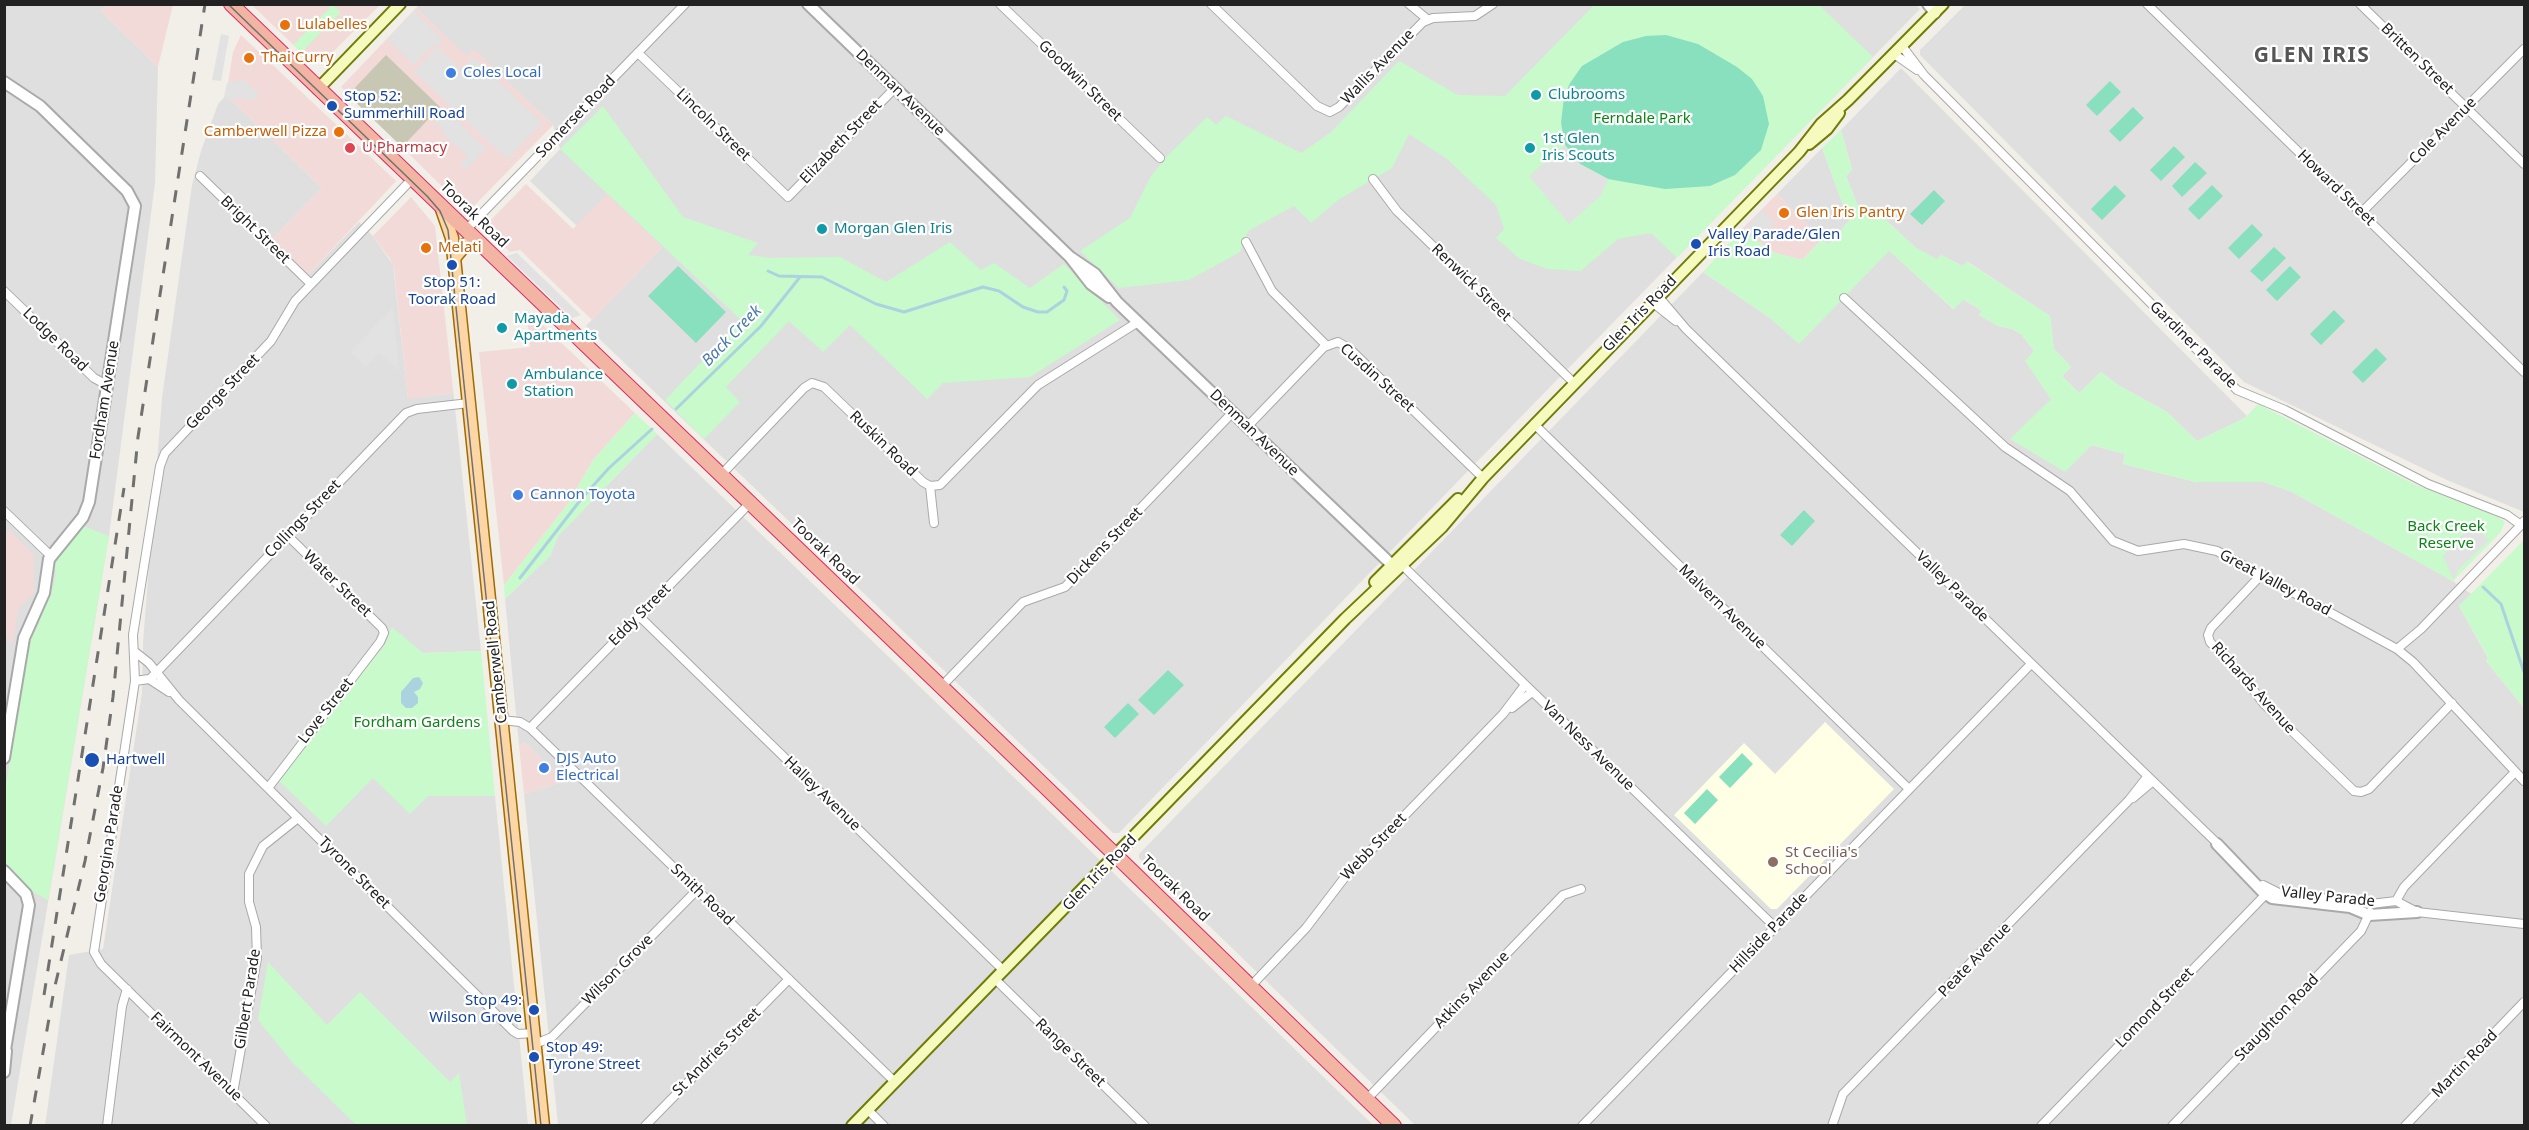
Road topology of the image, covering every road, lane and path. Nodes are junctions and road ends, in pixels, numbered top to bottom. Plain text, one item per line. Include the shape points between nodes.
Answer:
1 (231, 4) edge
2 (400, 4) edge
3 (686, 4) edge
4 (808, 4) edge
5 (1000, 4) edge
6 (1211, 4) edge
7 (1409, 4) edge
8 (1493, 4) edge
9 (2147, 4) edge
10 (2360, 4) edge
11 (1938, 6) edge
12 (1427, 19) junction
13 (1898, 50) junction
14 (2524, 50) edge
15 (638, 53) junction
16 (4, 82) edge
17 (895, 88) junction
18 (318, 89) junction
19 (2467, 108) junction
20 (1160, 158) dead end
21 (2524, 164) edge
22 (200, 176) dead end
23 (412, 179) junction
24 (1373, 179) dead end
25 (788, 197) joint
26 (437, 203) junction
27 (2361, 213) junction
28 (466, 230) junction
29 (1246, 242) dead end
30 (483, 247) junction
31 (454, 258) junction
32 (311, 284) junction
33 (4, 291) edge
34 (1844, 298) dead end
35 (1655, 299) junction
36 (1138, 322) junction
37 (1326, 345) junction
38 (2524, 372) edge
39 (1574, 383) junction
40 (107, 384) junction
41 (469, 403) junction
42 (1232, 413) junction
43 (1534, 424) junction
44 (1247, 427) junction
45 (721, 475) junction
46 (1483, 478) junction
47 (930, 486) junction
48 (750, 503) junction
49 (4, 511) edge
50 (934, 523) dead end
51 (2523, 523) edge
52 (288, 536) junction
53 (1420, 548) joint
54 (51, 556) junction
55 (1396, 564) junction
56 (2262, 574) junction
57 (1387, 579) joint
58 (639, 616) junction
59 (1345, 619) junction
60 (384, 633) joint
61 (134, 651) junction
62 (2400, 651) junction
63 (2031, 664) junction
64 (156, 672) junction
65 (150, 679) junction
66 (135, 681) junction
67 (1525, 685) junction
68 (941, 687) junction
69 (1532, 692) junction
70 (179, 700) junction
71 (2452, 703) junction
72 (1503, 714) junction
73 (502, 720) junction
74 (530, 728) junction
75 (6, 734) edge
76 (4, 758) edge
77 (2515, 772) junction
78 (2150, 779) junction
79 (2524, 781) edge
80 (268, 788) junction
81 (1909, 789) junction
82 (298, 818) junction
83 (2217, 844) joint
84 (1116, 856) junction
85 (4, 871) edge
86 (1581, 889) dead end
87 (697, 890) junction
88 (2267, 892) junction
89 (2396, 901) junction
90 (2370, 909) junction
91 (2417, 912) junction
92 (2524, 924) edge
93 (1775, 927) junction
94 (1004, 971) junction
95 (789, 979) junction
96 (996, 980) junction
97 (1251, 986) junction
98 (127, 989) junction
99 (134, 996) junction
100 (2524, 1002) edge
101 (123, 1019) junction
102 (534, 1039) junction
103 (5, 1053) edge
104 (4, 1072) edge
105 (895, 1082) junction
106 (232, 1093) junction
107 (1367, 1099) junction
108 (868, 1110) junction
109 (107, 1125) edge
110 (266, 1125) edge
111 (543, 1125) edge
112 (645, 1125) edge
113 (852, 1125) edge
114 (884, 1125) edge
115 (1145, 1125) edge
116 (1394, 1125) edge
117 (1582, 1125) edge
118 (1832, 1125) edge
119 (2041, 1125) edge
120 (2172, 1125) edge
121 (2405, 1125) edge

1 - 18 highway, Toorak Road
2 - 18 main road
3 - 15 street, Somerset Road
4 - 17 street, Denman Avenue
5 - 20 street, Goodwin Street
6 - 12 street, Wallis Avenue via 1317,106 1330,112 1340,107
7 - 12 street
8 - 12 street, Wallis Avenue via 1475,16
9 - 27 street, Howard Street
10 - 19 street, Britten Street
11 - 13 main road, Glen Iris Road
13 - 35 main road, Glen Iris Road via 1821,124
13 - 51 street, Gardiner Parade via 2237,390 2285,410 2415,478
14 - 19 street, Cole Avenue
15 - 25 street, Lincoln Street
15 - 28 street, Somerset Road
16 - 40 street, Fordham Avenue via 40,106 133,199
17 - 25 street, Elizabeth Street
17 - 36 street, Denman Avenue via 1070,257 1091,284
18 - 23 highway, Toorak Road
19 - 21 street, Britten Street
19 - 27 street, Cole Avenue
22 - 32 street, Bright Street
23 - 26 highway, Toorak Road
23 - 32 street, George Street
24 - 39 street, Renwick Street via 1397,211
26 - 28 highway, Toorak Road
26 - 31 main road, Camberwell Road via 450,226
27 - 38 street, Howard Street
28 - 30 highway, Toorak Road
29 - 37 street via 1272,291
30 - 31 main road via 466,243
30 - 45 highway, Toorak Road
31 - 41 main road, Camberwell Road
32 - 61 street, George Street via 290,308 271,341 163,457 133,635
33 - 40 street, Lodge Road via 94,378
34 - 56 street, Great Valley Road via 2005,447 2061,484 2113,541 2138,551 2175,544 2201,546
35 - 39 main road, Glen Iris Road
35 - 63 street, Valley Parade
36 - 42 street, Denman Avenue
36 - 47 street, Ruskin Road via 1038,385 943,482
37 - 44 street, Cusdin Street
37 - 46 street, Cusdin Street via 1338,342 1350,349
39 - 43 main road, Glen Iris Road
40 - 54 street, Fordham Avenue via 88,508
41 - 52 street, Collings Street via 408,411
41 - 73 main road, Camberwell Road
42 - 44 street, Denman Avenue
42 - 68 street, Dickens Street via 1065,587 1026,600
43 - 46 main road, Glen Iris Road
43 - 81 street, Malvern Avenue
44 - 55 street, Denman Avenue
45 - 47 street, Ruskin Road via 813,383 824,387
45 - 48 highway, Toorak Road
46 - 53 main road, Glen Iris Road
46 - 55 main road, Glen Iris Road via 1431,523
47 - 50 street
48 - 58 street, Eddy Street
48 - 68 highway, Toorak Road
49 - 54 street
51 - 62 street
52 - 60 street, Water Street
52 - 64 street, Collings Street
53 - 55 street
54 - 75 street, Fordham Avenue via 44,593 24,638
55 - 57 street
55 - 59 main road, Glen Iris Road
55 - 67 street, Van Ness Avenue
56 - 62 street, Great Valley Road
56 - 71 street, Richards Avenue via 2211,628 2210,642 2238,670 2264,705 2350,787 2361,792 2369,789
57 - 59 main road, Glen Iris Road
58 - 74 street, Eddy Street
58 - 94 street, Halley Avenue
59 - 84 main road, Glen Iris Road
60 - 80 street, Love Street
61 - 64 street, Tyrone Street
61 - 66 street, Georgina Parade
62 - 71 street, Great Valley Road
63 - 78 street, Valley Parade
63 - 81 street, Hillside Parade
64 - 65 street, Collings Street
64 - 70 street, Tyrone Street
65 - 66 street
65 - 70 street, Tyrone Street
66 - 98 street, Georgina Parade via 94,948 98,960
67 - 69 street, Van Ness Avenue
67 - 72 street, Webb Street
68 - 84 highway, Toorak Road
69 - 72 street, Webb Street
69 - 93 street, Van Ness Avenue
70 - 80 street, Tyrone Street
71 - 77 street, Great Valley Road
72 - 97 street, Webb Street via 1345,877 1306,928
73 - 74 street, Smith Road via 520,722
73 - 102 main road, Camberwell Road
74 - 87 street, Smith Road
75 - 76 street, Fordham Avenue
77 - 79 street, Great Valley Road
77 - 89 street via 2404,887
78 - 83 street, Valley Parade
78 - 118 street, Peate Avenue via 1843,1094
80 - 82 street, Tyrone Street
81 - 93 street, Hillside Parade
82 - 102 street, Tyrone Street via 513,1031
82 - 106 street, Gilbert Parade via 263,846 249,874 257,958
83 - 88 street, Valley Parade
84 - 94 main road, Glen Iris Road
84 - 97 highway, Toorak Road
85 - 103 street via 26,894 29,905
86 - 107 street, Atkins Avenue via 1563,895
87 - 95 street, Smith Road
87 - 102 street, Wilson Grove via 551,1038
88 - 90 street, Valley Parade
88 - 119 street, Lomond Street
89 - 90 street, Valley Parade
89 - 91 street, Valley Parade
90 - 91 street, Valley Parade
90 - 120 street, Staughton Road via 2361,931
91 - 92 street, Valley Parade
93 - 117 street, Hillside Parade
94 - 96 main road, Glen Iris Road
95 - 105 street, Smith Road
95 - 112 street, St Andries Street
96 - 105 main road, Glen Iris Road
96 - 115 street, Range Street
97 - 107 highway, Toorak Road
98 - 99 street, Fairmont Avenue
98 - 101 street
99 - 101 street
99 - 106 street, Fairmont Avenue
100 - 121 street, Martin Road
101 - 109 street
102 - 111 main road, Camberwell Road
103 - 104 street
105 - 108 main road, Glen Iris Road
106 - 110 street, Fairmont Avenue
107 - 116 highway, Toorak Road
108 - 113 main road, Glen Iris Road
108 - 114 street

